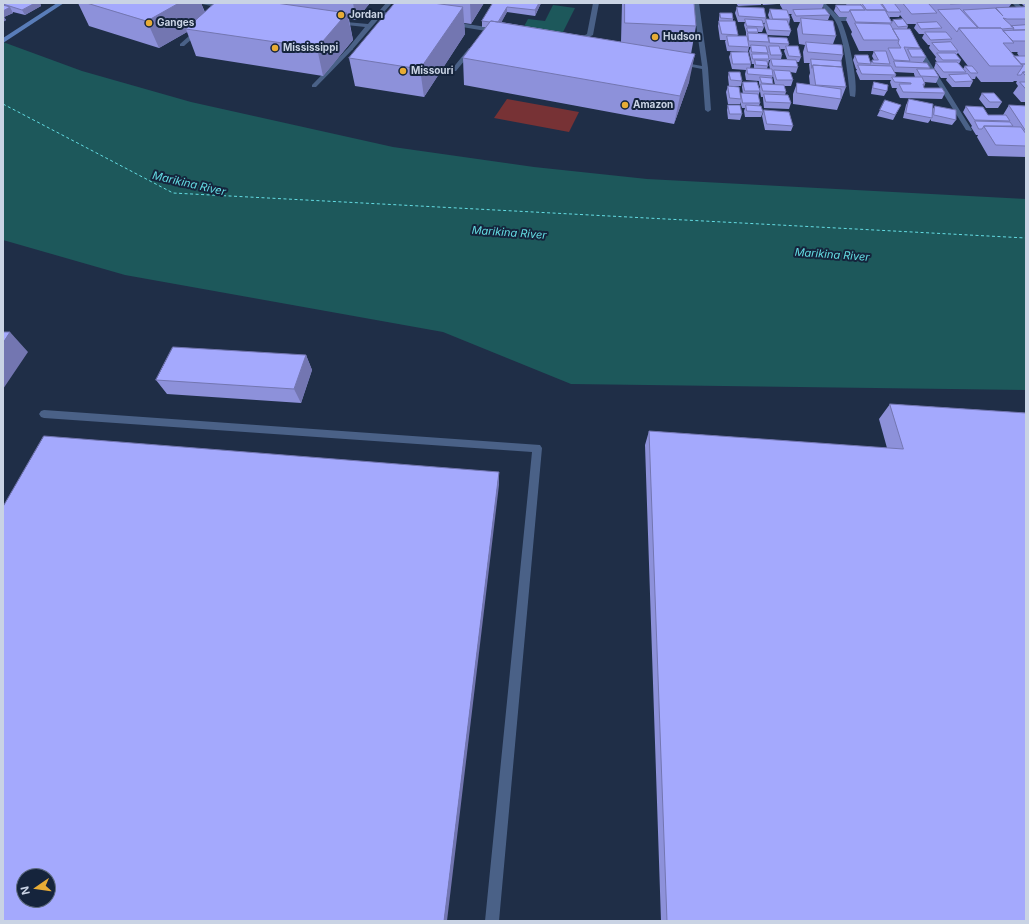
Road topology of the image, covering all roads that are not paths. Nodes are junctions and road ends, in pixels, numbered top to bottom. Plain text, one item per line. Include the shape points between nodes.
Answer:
1 (61, 3) edge
2 (200, 3) edge
3 (389, 3) edge
4 (596, 3) edge
5 (696, 3) edge
6 (822, 3) edge
7 (1015, 3) edge
8 (225, 6) junction
9 (233, 8) edge
10 (220, 11) edge
11 (381, 13) junction
12 (1026, 15) edge
13 (404, 17) edge
14 (837, 19) junction
15 (867, 19) edge
16 (332, 21) edge
17 (442, 22) edge
18 (203, 26) edge
19 (370, 26) junction
20 (487, 29) junction
21 (483, 35) edge
22 (504, 37) edge
23 (3, 41) edge
24 (915, 42) edge
25 (568, 43) edge
26 (182, 45) dead end
27 (473, 46) edge
28 (573, 48) edge
29 (581, 49) edge
30 (674, 64) edge
31 (705, 68) junction
32 (454, 70) dead end
33 (314, 86) dead end
34 (853, 96) dead end
35 (708, 110) dead end
36 (969, 130) dead end
37 (44, 414) dead end
38 (492, 921) edge

1 - 23 main road
2 - 8 street
3 - 11 street
4 - 25 street via 590,35
5 - 31 street
6 - 14 street
7 - 12 street
8 - 9 street
8 - 10 street
11 - 13 street
11 - 19 street
14 - 15 street
14 - 34 street via 850,65
16 - 19 street
17 - 20 street
18 - 26 street
19 - 33 street
20 - 21 street
20 - 22 street
24 - 36 street
27 - 32 street
28 - 29 street
30 - 31 street
31 - 35 street
37 - 38 street via 537,448

